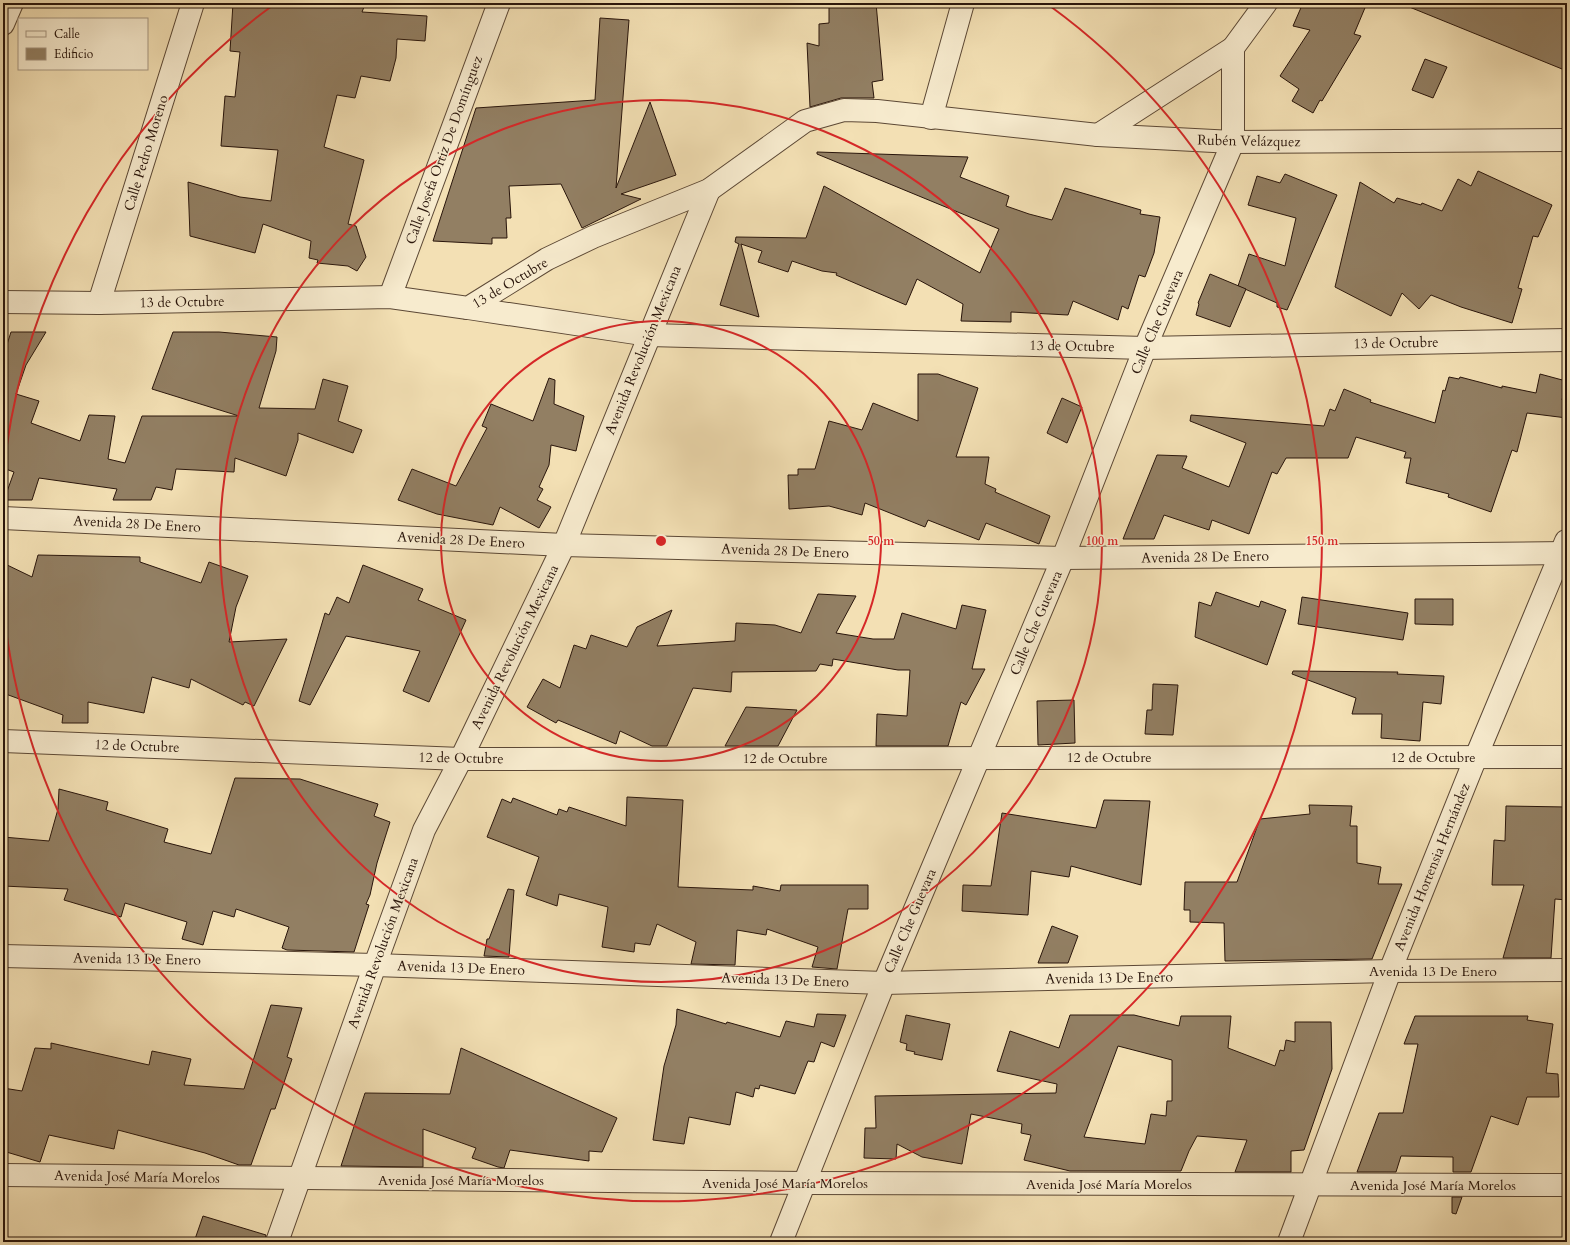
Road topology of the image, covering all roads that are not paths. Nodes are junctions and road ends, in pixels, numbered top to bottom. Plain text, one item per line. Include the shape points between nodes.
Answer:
1 (12, 3) edge
2 (193, 3) edge
3 (499, 3) edge
4 (963, 3) edge
5 (1266, 3) edge
6 (3, 24) edge
7 (1233, 48) junction
8 (931, 118) junction
9 (1098, 135) junction
10 (1567, 140) edge
11 (1233, 142) junction
12 (708, 190) junction
13 (390, 297) junction
14 (3, 302) edge
15 (99, 303) junction
16 (468, 308) junction
17 (649, 335) junction
18 (1567, 340) edge
19 (1145, 348) junction
20 (3, 518) edge
21 (564, 545) junction
22 (1565, 549) edge
23 (1063, 558) junction
24 (3, 741) edge
25 (1567, 757) edge
26 (980, 758) junction
27 (1476, 758) junction
28 (461, 759) junction
29 (3, 956) edge
30 (374, 964) junction
31 (1567, 970) edge
32 (1390, 971) junction
33 (884, 983) junction
34 (3, 1175) edge
35 (299, 1179) junction
36 (804, 1183) junction
37 (1567, 1184) edge
38 (1311, 1185) junction
39 (277, 1242) edge
40 (781, 1242) edge
41 (1289, 1242) edge

1 - 6 street
2 - 15 street, Calle Pedro Moreno
3 - 13 street, Calle Josefa Ortiz De Domínguez
4 - 8 street
5 - 7 street
7 - 9 street
7 - 11 street, Calle Che Guevara
8 - 9 street, Rubén Velázquez
8 - 12 street, 13 de Octubre via 877,111 844,110 805,121
9 - 11 street, Rubén Velázquez
10 - 11 street, Rubén Velázquez
11 - 19 street, Calle Che Guevara
12 - 16 street, 13 de Octubre via 593,237 547,259
12 - 17 street, Avenida Revolución Mexicana
13 - 15 street, 13 de Octubre
13 - 16 street, 13 de Octubre
14 - 15 street, 13 de Octubre
16 - 17 street, 13 de Octubre
17 - 19 street, 13 de Octubre
17 - 21 street, Avenida Revolución Mexicana
18 - 19 street, 13 de Octubre
19 - 23 street, Calle Che Guevara
20 - 21 street, Avenida 28 De Enero
21 - 23 street, Avenida 28 De Enero
21 - 28 street, Avenida Revolución Mexicana
22 - 23 street, Avenida 28 De Enero
22 - 27 street, Avenida Hortensia Hernández
23 - 26 street, Calle Che Guevara
24 - 28 street, 12 de Octubre
25 - 27 street, 12 de Octubre
26 - 27 street, 12 de Octubre
26 - 28 street, 12 de Octubre
26 - 33 street, Calle Che Guevara
27 - 32 street, Avenida Hortensia Hernández
28 - 30 street, Avenida Revolución Mexicana via 424,830
29 - 30 street, Avenida 13 De Enero
30 - 33 street, Avenida 13 De Enero
30 - 35 street, Avenida Revolución Mexicana
31 - 32 street, Avenida 13 De Enero
32 - 33 street, Avenida 13 De Enero
32 - 38 street, Avenida Hortensia Hernández
33 - 36 street, Calle Che Guevara
34 - 35 street, Avenida José María Morelos
35 - 36 street, Avenida José María Morelos
35 - 39 street, Avenida Revolución Mexicana
36 - 38 street, Avenida José María Morelos
36 - 40 street, Calle Che Guevara
37 - 38 street, Avenida José María Morelos
38 - 41 street, Avenida Hortensia Hernández

